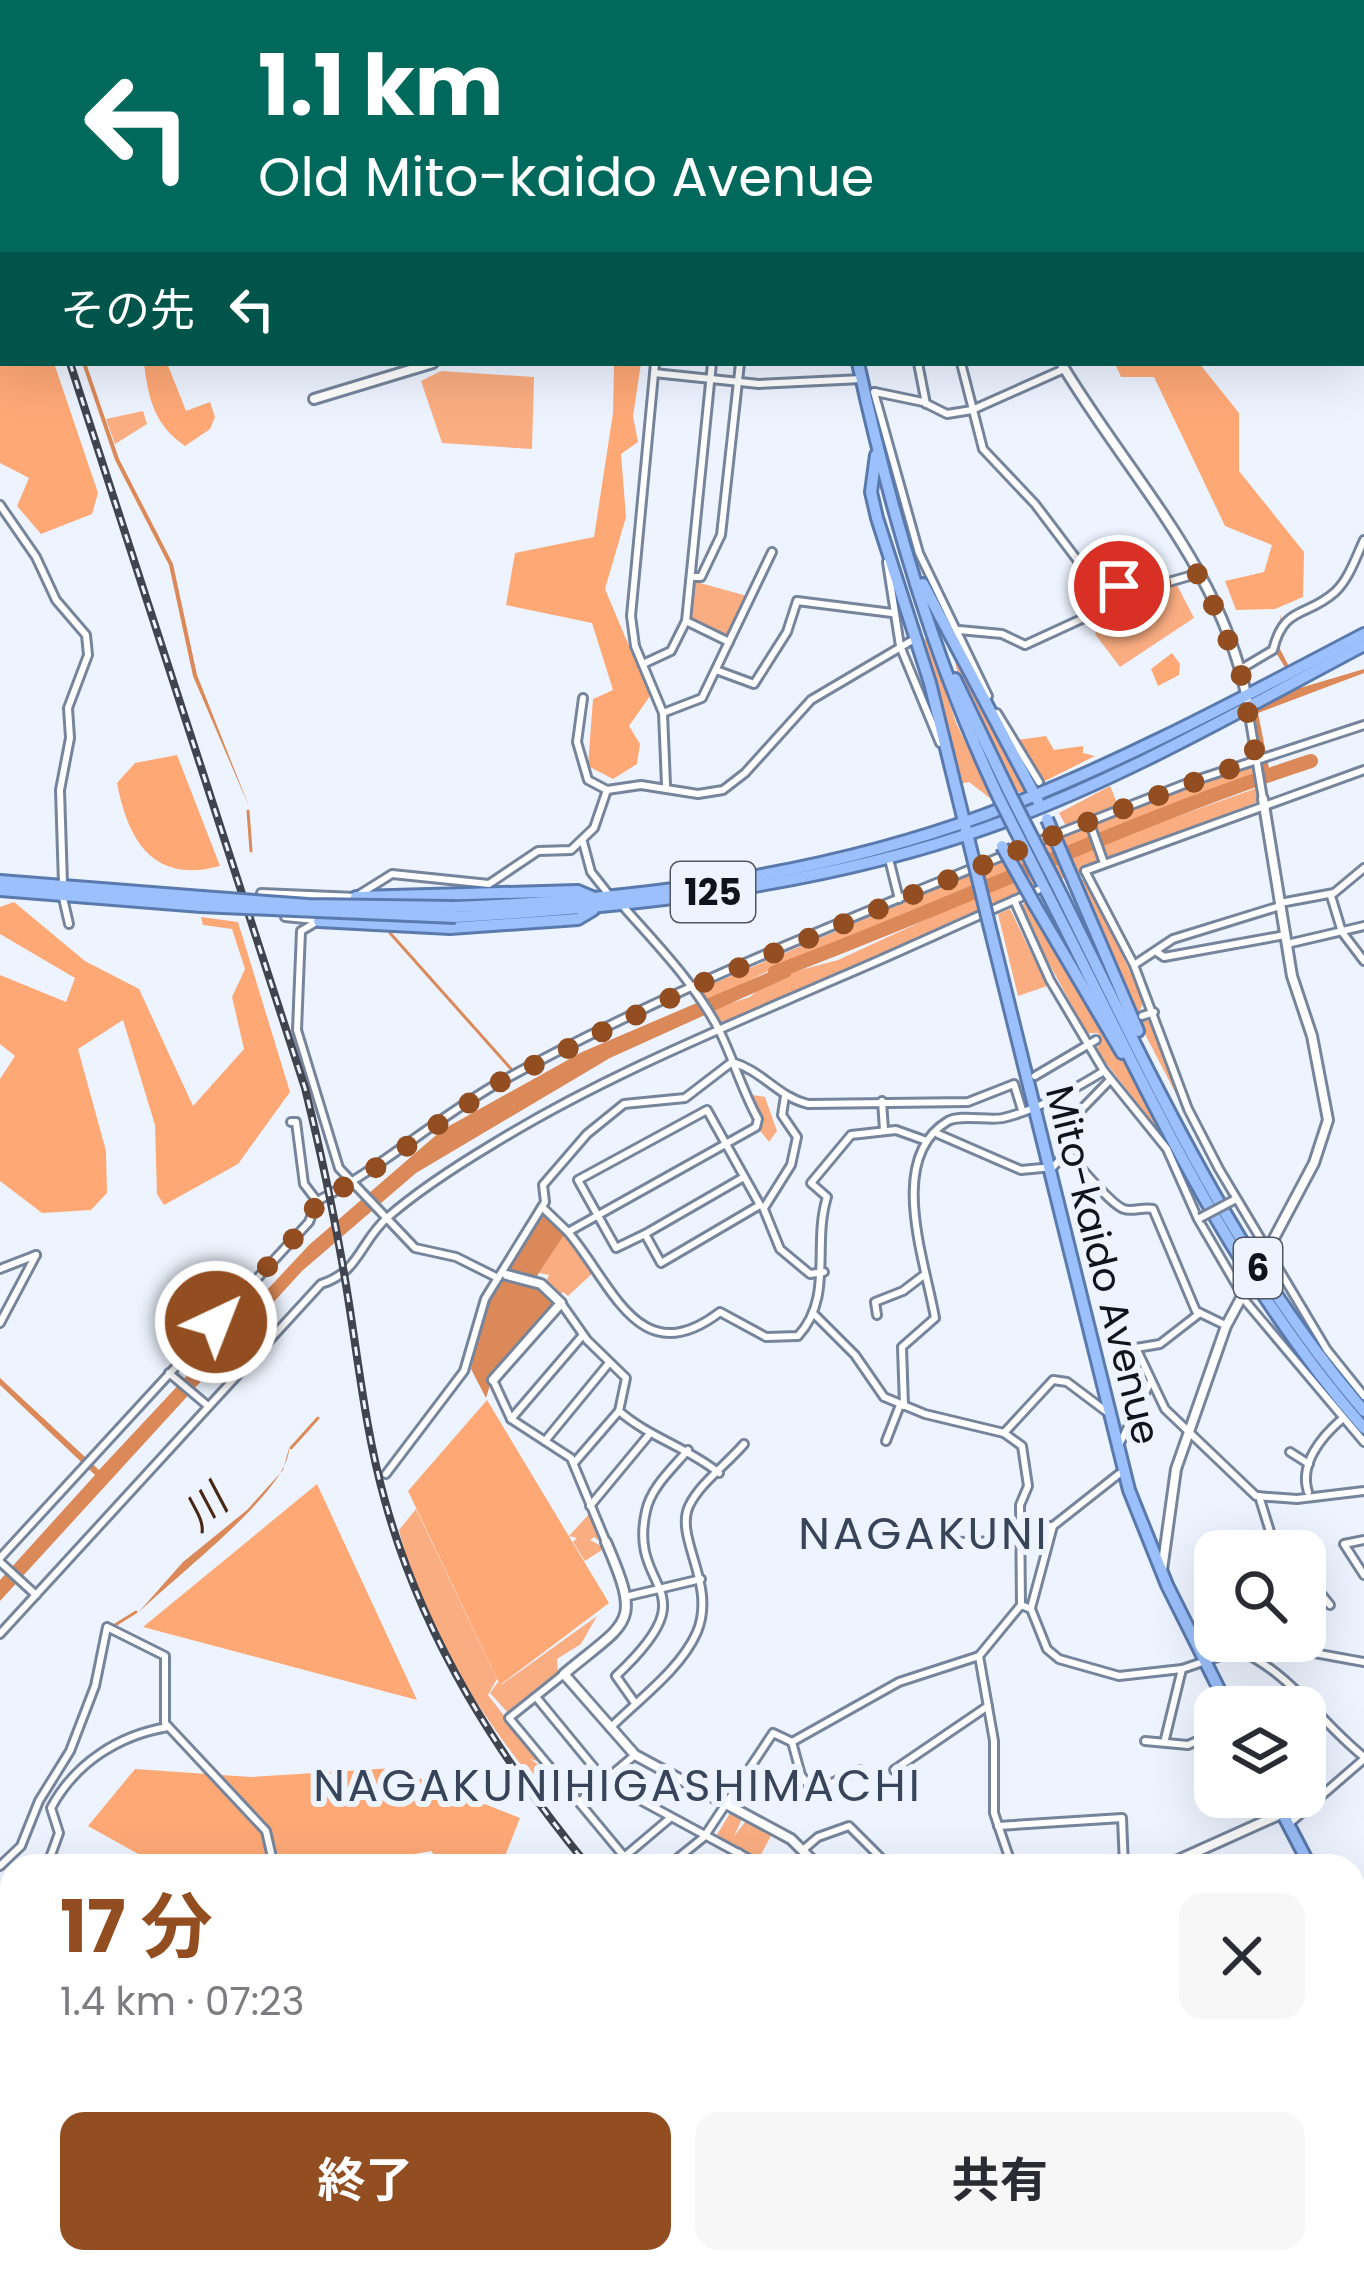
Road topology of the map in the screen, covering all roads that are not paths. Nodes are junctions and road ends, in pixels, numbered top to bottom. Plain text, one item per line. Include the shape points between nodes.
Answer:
1 (423, 366) edge
2 (655, 366) edge
3 (712, 366) edge
4 (740, 366) edge
5 (860, 366) edge
6 (919, 366) edge
7 (962, 366) edge
8 (1062, 366) edge
9 (654, 373) junction
10 (710, 379) junction
11 (862, 380) junction
12 (737, 382) junction
13 (870, 393) junction
14 (314, 399) dead end
15 (926, 404) junction
16 (972, 410) junction
17 (877, 446) junction
18 (0, 505) edge
19 (1364, 541) edge
20 (886, 551) junction
21 (772, 552) dead end
22 (908, 555) junction
23 (1200, 573) junction
24 (691, 577) junction
25 (1106, 598) junction
26 (892, 614) junction
27 (686, 621) junction
28 (955, 630) junction
29 (1364, 634) edge
30 (911, 640) dead end
31 (729, 642) junction
32 (1364, 645) edge
33 (900, 646) junction
34 (643, 664) junction
35 (1240, 669) junction
36 (716, 670) junction
37 (583, 698) dead end
38 (1247, 701) junction
39 (663, 713) junction
40 (1364, 725) edge
41 (1257, 760) junction
42 (949, 763) junction
43 (1364, 770) edge
44 (666, 785) junction
45 (607, 790) junction
46 (1041, 801) junction
47 (1263, 801) junction
48 (987, 821) junction
49 (1089, 823) junction
50 (964, 829) junction
51 (583, 842) junction
52 (888, 855) junction
53 (1103, 861) junction
54 (1364, 868) edge
55 (1085, 871) junction
56 (1048, 883) junction
57 (1, 888) edge
58 (63, 889) junction
59 (261, 893) dead end
60 (1330, 895) junction
61 (356, 897) junction
62 (617, 901) junction
63 (900, 901) junction
64 (1014, 901) junction
65 (596, 903) junction
66 (1280, 904) junction
67 (285, 917) dead end
68 (319, 920) junction
69 (69, 925) dead end
70 (1364, 926) edge
71 (1342, 932) junction
72 (1286, 939) junction
73 (1156, 952) junction
74 (1364, 961) edge
75 (1134, 965) junction
76 (694, 989) junction
77 (1154, 1012) junction
78 (1142, 1016) dead end
79 (717, 1026) junction
80 (1093, 1043) junction
81 (732, 1062) junction
82 (1104, 1071) junction
83 (1035, 1076) dead end
84 (1111, 1080) junction
85 (785, 1096) junction
86 (882, 1101) junction
87 (941, 1103) junction
88 (1027, 1108) junction
89 (1172, 1112) junction
90 (948, 1121) junction
91 (291, 1122) dead end
92 (884, 1130) junction
93 (938, 1134) junction
94 (1173, 1138) junction
95 (924, 1140) junction
96 (727, 1143) junction
97 (1067, 1152) junction
98 (1048, 1169) junction
99 (744, 1177) junction
100 (356, 1184) junction
101 (1236, 1199) junction
102 (317, 1201) junction
103 (762, 1206) junction
104 (542, 1207) junction
105 (597, 1214) junction
106 (386, 1216) junction
107 (1199, 1219) junction
108 (568, 1232) junction
109 (644, 1234) junction
110 (1265, 1255) junction
111 (0, 1269) edge
112 (824, 1272) junction
113 (924, 1275) junction
114 (507, 1276) joint
115 (496, 1279) junction
116 (1244, 1292) junction
117 (561, 1303) junction
118 (813, 1313) junction
119 (1200, 1313) junction
120 (877, 1315) dead end
121 (0, 1323) edge
122 (1226, 1326) junction
123 (584, 1335) junction
124 (609, 1363) junction
125 (169, 1373) junction
126 (493, 1380) joint
127 (1150, 1384) junction
128 (1364, 1396) edge
129 (902, 1405) junction
130 (208, 1406) junction
131 (619, 1411) junction
132 (1364, 1411) edge
133 (1107, 1412) junction
134 (511, 1419) junction
135 (1342, 1419) junction
136 (1364, 1428) edge
137 (1188, 1429) junction
138 (1004, 1432) junction
139 (648, 1436) junction
140 (545, 1441) junction
141 (886, 1441) dead end
142 (1364, 1442) edge
143 (744, 1444) dead end
144 (1117, 1449) junction
145 (688, 1450) junction
146 (1289, 1452) dead end
147 (573, 1463) junction
148 (1309, 1464) junction
149 (1124, 1471) junction
150 (719, 1473) junction
151 (386, 1474) dead end
152 (1364, 1490) edge
153 (1308, 1494) junction
154 (1259, 1496) junction
155 (590, 1506) junction
156 (1021, 1525) junction
157 (1053, 1526) junction
158 (1270, 1530) edge
159 (1364, 1540) edge
160 (1021, 1541) junction
161 (606, 1542) joint
162 (951, 1542) dead end
163 (1168, 1543) junction
164 (1151, 1548) junction
165 (0, 1560) edge
166 (1161, 1571) junction
167 (1364, 1576) edge
168 (701, 1579) junction
169 (662, 1591) junction
170 (36, 1595) junction
171 (629, 1596) junction
172 (1326, 1600) edge
173 (1021, 1605) junction
174 (1330, 1605) dead end
175 (1031, 1609) junction
176 (0, 1634) edge
177 (1326, 1655) edge
178 (979, 1656) junction
179 (1208, 1662) edge
180 (1262, 1662) edge
181 (1364, 1662) edge
182 (1205, 1663) junction
183 (1181, 1669) junction
184 (564, 1674) junction
185 (1217, 1686) edge
186 (536, 1697) junction
187 (635, 1703) junction
188 (988, 1706) junction
189 (168, 1726) junction
190 (610, 1728) junction
191 (1165, 1739) junction
192 (1145, 1741) dead end
193 (791, 1742) junction
194 (1194, 1742) edge
195 (635, 1755) junction
196 (1364, 1758) edge
197 (859, 1770) dead end
198 (894, 1770) dead end
199 (604, 1781) junction
200 (579, 1802) junction
201 (728, 1805) junction
202 (669, 1819) junction
203 (1286, 1819) junction
204 (998, 1826) junction
205 (704, 1837) junction
206 (804, 1849) junction
207 (739, 1853) edge
208 (13, 1854) edge
209 (52, 1854) edge
210 (271, 1854) edge
211 (622, 1854) edge
212 (628, 1854) edge
213 (683, 1854) edge
214 (808, 1854) edge
215 (877, 1854) edge
216 (1008, 1854) edge
217 (1124, 1854) edge
218 (1196, 1854) edge
219 (1304, 1854) edge

1 - 14 street
2 - 9 street
3 - 10 street
4 - 12 street
5 - 11 highway, 6
6 - 15 street
7 - 16 street
8 - 16 street
8 - 23 street via 1175,524
9 - 10 street
9 - 34 street via 631,616
10 - 12 street
10 - 24 street
11 - 12 street
11 - 13 highway, 6
12 - 24 street via 721,535 700,578
13 - 15 street
13 - 17 highway, 6
13 - 28 street via 919,553
15 - 16 street via 947,414
16 - 25 street via 993,464 1035,504
17 - 20 highway, Mito-kaido Avenue via 872,492
17 - 22 highway, 6
18 - 58 street via 86,635 60,790
19 - 35 street via 1336,592 1288,617 1273,650
20 - 26 street
20 - 42 highway, Mito-kaido Avenue
21 - 31 street
22 - 46 highway
22 - 56 highway, 6, bridge via 931,627
23 - 25 street via 1119,586
23 - 35 street
24 - 27 street
25 - 28 street via 1099,610 1025,645
26 - 33 street
26 - 36 street via 796,601 754,684
27 - 31 street
27 - 34 street via 671,651
28 - 46 street
29 - 38 highway
30 - 33 street
31 - 36 street
32 - 38 highway
33 - 42 street
33 - 44 street via 796,712 723,790 698,794
34 - 39 street
35 - 38 street
36 - 39 street via 702,698
37 - 45 street via 582,772
38 - 41 street
38 - 46 highway
39 - 44 street
40 - 41 street
41 - 47 street
41 - 49 street
42 - 50 highway, Mito-kaido Avenue
43 - 47 street
44 - 45 street
45 - 51 street
46 - 48 highway
46 - 89 highway, bridge
47 - 53 street
47 - 66 street
48 - 50 highway
48 - 94 highway, bridge
49 - 53 street
49 - 63 street
50 - 52 highway, 125
50 - 62 highway, 125
50 - 88 highway, Mito-kaido Avenue, bridge
51 - 61 street via 530,855 489,884 392,874
51 - 62 street via 591,872
52 - 62 highway, 125
52 - 63 street
53 - 55 street
54 - 60 street
55 - 56 street
55 - 75 street
56 - 64 street
56 - 89 highway, 6
56 - 94 highway, 6
57 - 58 highway, 125
58 - 65 highway, 125, bridge via 455,912
58 - 69 street
59 - 61 street
60 - 66 street
60 - 71 street
61 - 65 highway via 578,891
61 - 68 street
62 - 65 highway, 125
62 - 76 street
63 - 76 street
64 - 79 street
64 - 80 street via 1050,980
65 - 68 highway via 578,920 450,928
66 - 72 street
66 - 73 street
67 - 68 street
68 - 100 street via 301,931 297,1030 339,1168
70 - 71 street
71 - 72 street
71 - 74 street
72 - 73 street
72 - 110 street via 1328,1120
73 - 75 street
75 - 77 street
76 - 79 street
76 - 100 street via 498,1083
77 - 78 street
77 - 101 street via 1188,1109
79 - 81 street
79 - 106 street via 493,1144
80 - 82 street
80 - 83 street
81 - 85 street via 763,1074
81 - 96 street via 758,1119
81 - 104 street via 686,1097 640,1100 602,1120 543,1185
82 - 84 street
82 - 88 street
84 - 97 street via 1076,1115
84 - 107 street via 1167,1149
85 - 86 street via 823,1106
85 - 103 street via 782,1115 797,1137 791,1165
86 - 87 street
86 - 92 street
87 - 88 street via 978,1100 1016,1084
87 - 90 street
88 - 90 street
88 - 98 highway, Mito-kaido Avenue
89 - 132 highway, 6 via 1282,1306
90 - 93 street
91 - 102 street via 304,1184
92 - 95 street
92 - 112 street via 843,1140 811,1184 826,1197 818,1229
93 - 95 street
93 - 98 street via 1021,1170
94 - 136 highway, 6 via 1272,1313
95 - 113 street via 915,1179
96 - 99 street
96 - 105 street
96 - 105 street via 707,1110 578,1180
97 - 98 street
97 - 119 street via 1083,1177 1126,1211 1153,1209
98 - 133 highway, Mito-kaido Avenue
99 - 103 street
99 - 109 street
100 - 102 street
100 - 106 street
101 - 107 street, bridge
101 - 110 street
102 - 125 street via 309,1222
103 - 109 street via 661,1263
103 - 112 street via 779,1249 809,1274
104 - 108 street
104 - 115 street
105 - 108 street
105 - 109 street via 616,1248
106 - 115 street via 415,1249 456,1257
106 - 130 street via 359,1261 322,1284
107 - 116 street
108 - 118 street via 633,1320 654,1334 688,1331 720,1312 766,1336 798,1336
110 - 116 street, bridge
110 - 128 street
111 - 121 street via 36,1255
112 - 118 street
113 - 120 street via 874,1302
113 - 129 street via 934,1324 902,1347
114 - 115 street
114 - 117 street via 541,1284
115 - 151 street via 464,1371
116 - 122 street
116 - 135 street
117 - 123 street
117 - 126 street
118 - 129 street via 884,1397
119 - 122 street
119 - 127 street via 1160,1344 1136,1348
122 - 137 street
123 - 124 street
123 - 134 street
124 - 131 street via 626,1378
124 - 140 street
125 - 130 street
125 - 165 street
126 - 134 street
127 - 137 street
127 - 144 street
129 - 138 street
129 - 141 street
130 - 170 street
131 - 139 street
131 - 147 street
133 - 138 street via 1053,1380
133 - 144 highway, Mito-kaido Avenue
134 - 140 street
135 - 142 street
135 - 148 street
137 - 154 street
137 - 163 street
138 - 156 street via 1022,1447 1028,1471
139 - 145 street
139 - 155 street
140 - 147 street
143 - 150 street
144 - 149 highway, Mito-kaido Avenue
145 - 150 street
145 - 169 street via 646,1511 646,1553
146 - 148 street
147 - 155 street
148 - 153 street
149 - 157 street
149 - 164 highway, Mito-kaido Avenue
150 - 168 street via 685,1517
152 - 153 street
153 - 154 street
154 - 158 street
155 - 161 street
156 - 157 street
156 - 160 street
157 - 175 street
159 - 167 street via 1344,1544
160 - 162 street
160 - 173 street
161 - 171 street
163 - 164 street
163 - 166 street
164 - 166 highway, Mito-kaido Avenue
165 - 170 street
166 - 182 highway, Mito-kaido Avenue
168 - 169 street
168 - 187 street via 693,1640
169 - 171 street
169 - 187 street via 656,1635 616,1676
170 - 176 street
171 - 184 street via 620,1629
172 - 174 street
173 - 175 street
173 - 178 street
175 - 183 street via 1059,1659 1119,1676
177 - 181 street
178 - 188 street
178 - 193 street via 899,1682
179 - 182 street
180 - 196 street
182 - 183 street
182 - 185 highway, Mito-kaido Avenue
183 - 191 street
184 - 186 street
184 - 190 street
186 - 199 street
186 - 200 street via 509,1718
187 - 190 street
188 - 198 street
188 - 204 street
189 - 208 street via 168,1661 107,1627 70,1751
189 - 209 street via 104,1750 63,1790 51,1808 58,1837
189 - 210 street via 266,1831
190 - 195 street
191 - 192 street
191 - 194 street
193 - 197 street via 813,1792
193 - 201 street via 772,1733
195 - 199 street
195 - 201 street
196 - 203 street
199 - 200 street
199 - 202 street
200 - 211 street
201 - 205 street
201 - 206 street
202 - 205 street
202 - 212 street
203 - 218 street
203 - 219 highway
204 - 216 street
204 - 217 street via 1122,1818
205 - 207 street
205 - 213 street
206 - 214 street
206 - 215 street via 849,1826

